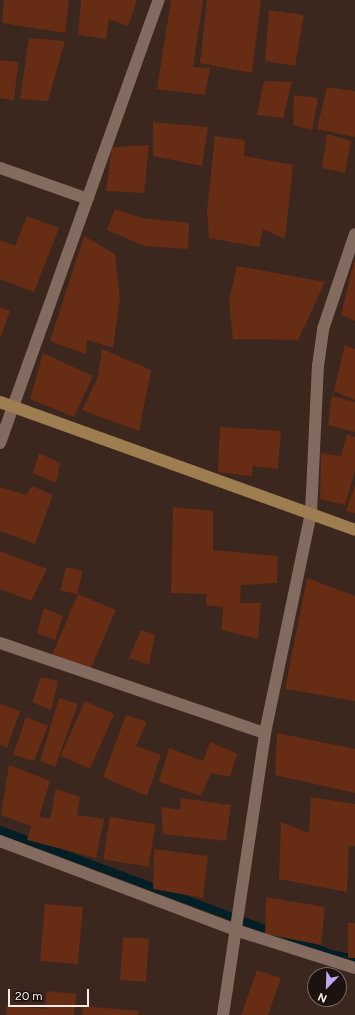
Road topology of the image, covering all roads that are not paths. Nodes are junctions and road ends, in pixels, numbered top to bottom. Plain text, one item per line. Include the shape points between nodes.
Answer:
1 (159, 0) edge
2 (0, 168) edge
3 (88, 199) junction
4 (355, 234) edge
5 (0, 402) edge
6 (14, 406) junction
7 (0, 443) edge
8 (311, 513) junction
9 (355, 530) edge
10 (0, 643) edge
11 (265, 732) junction
12 (0, 841) edge
13 (235, 930) junction
14 (355, 968) edge
15 (223, 1015) edge

1 - 3 street
2 - 3 street
3 - 6 street
4 - 8 street via 323,329 318,366
5 - 6 street
6 - 7 street
6 - 8 street
8 - 9 street
8 - 11 street
10 - 11 street
11 - 13 street
12 - 13 street
13 - 14 street
13 - 15 street

